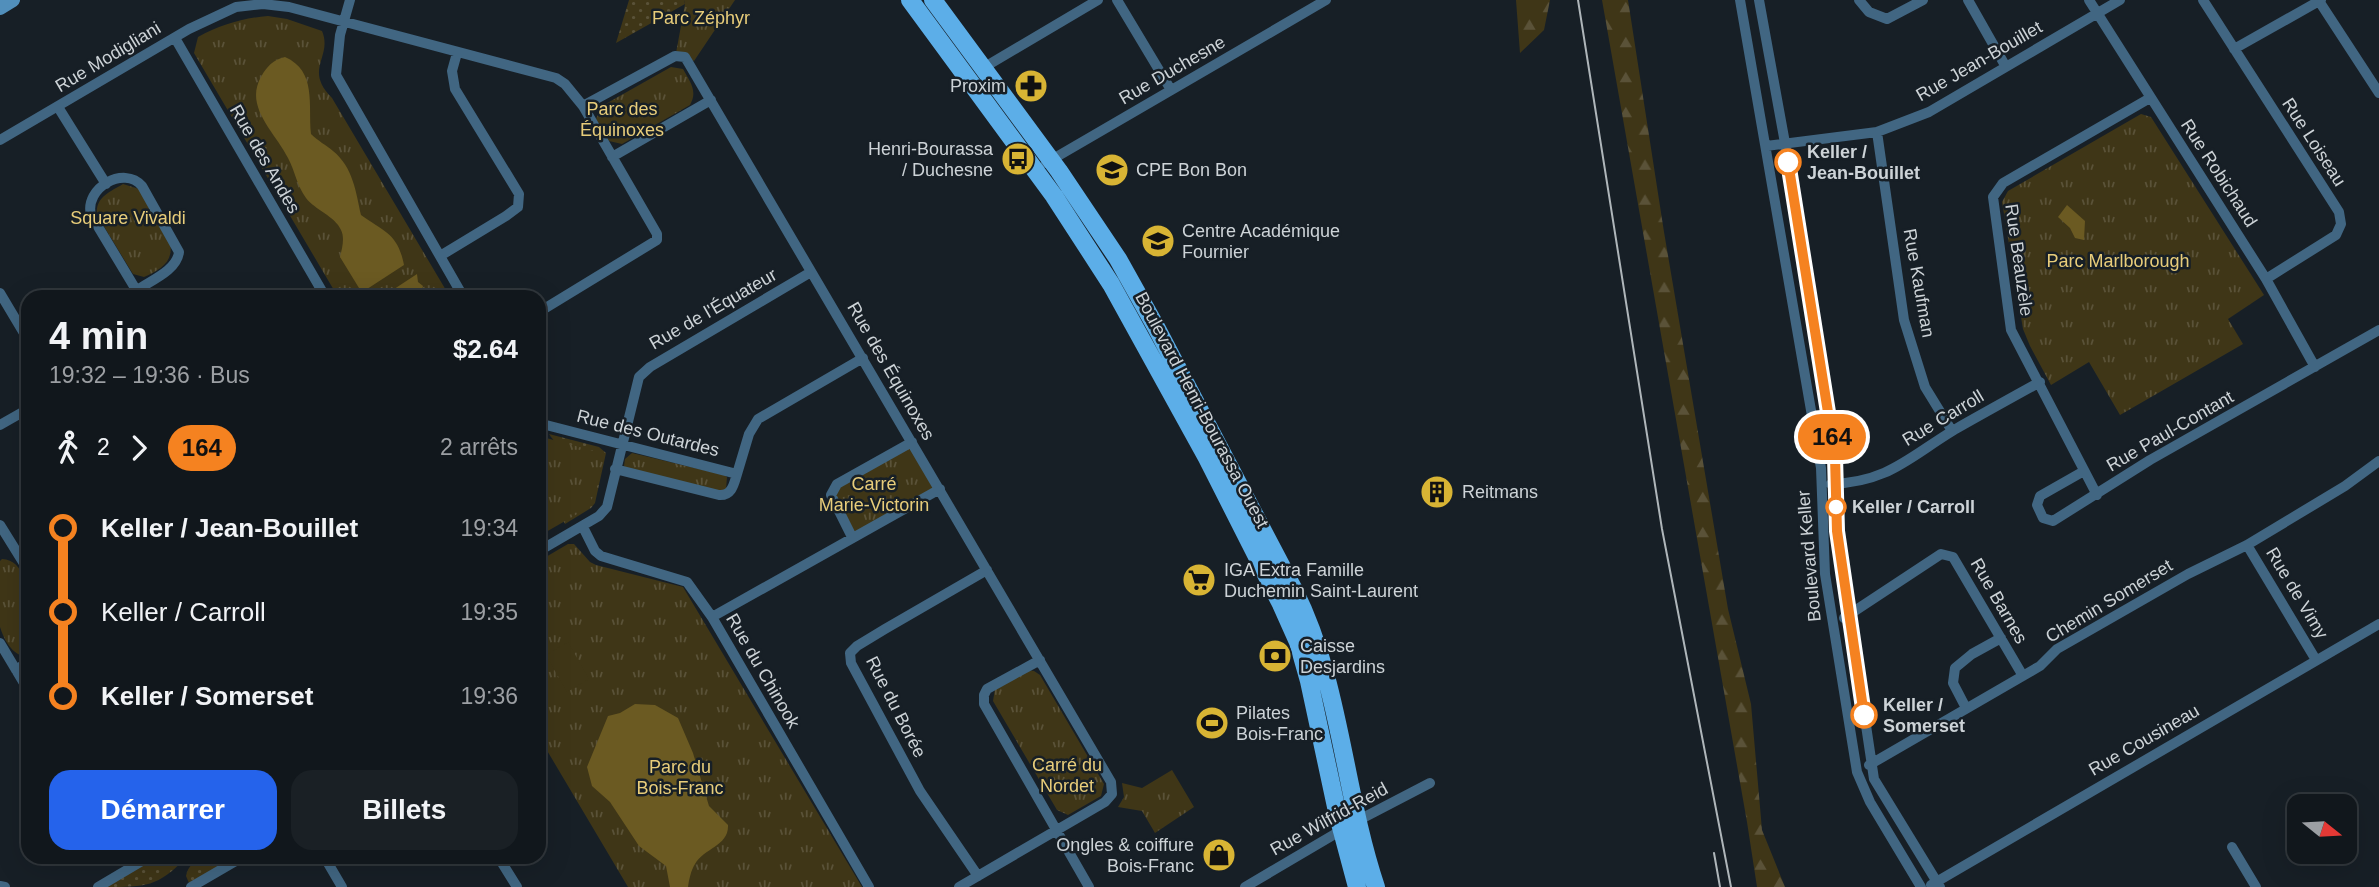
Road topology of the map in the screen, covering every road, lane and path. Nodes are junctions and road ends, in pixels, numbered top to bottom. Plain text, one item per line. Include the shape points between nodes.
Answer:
1 (13, 0) edge
2 (350, 0) edge
3 (910, 0) edge
4 (933, 0) edge
5 (1098, 0) edge
6 (1118, 0) edge
7 (1326, 0) edge
8 (1740, 0) edge
9 (1759, 0) edge
10 (1859, 0) edge
11 (1923, 0) edge
12 (1968, 0) edge
13 (2089, 0) edge
14 (2120, 0) edge
15 (2203, 0) edge
16 (2320, 0) edge
17 (0, 8) edge
18 (2097, 13) junction
19 (344, 23) junction
20 (175, 38) junction
21 (2234, 49) junction
22 (457, 52) junction
23 (2006, 67) junction
24 (983, 68) junction
25 (1171, 90) junction
26 (2379, 93) edge
27 (2150, 98) junction
28 (712, 100) junction
29 (583, 106) junction
30 (58, 107) junction
31 (1877, 132) junction
32 (0, 140) edge
33 (1786, 143) junction
34 (1766, 146) junction
35 (612, 157) junction
36 (1051, 160) junction
37 (1035, 170) junction
38 (106, 184) junction
39 (440, 256) junction
40 (811, 272) junction
41 (2266, 279) junction
42 (137, 290) edge
43 (144, 290) edge
44 (321, 290) edge
45 (459, 290) edge
46 (0, 293) edge
47 (546, 308) edge
48 (21, 328) edge
49 (2379, 330) edge
50 (863, 358) junction
51 (2315, 367) junction
52 (2040, 382) junction
53 (21, 413) edge
54 (0, 425) edge
55 (546, 425) edge
56 (1952, 431) junction
57 (912, 442) junction
58 (622, 443) junction
59 (2379, 461) edge
60 (615, 470) junction
61 (2084, 471) junction
62 (737, 474) junction
63 (1821, 484) junction
64 (1837, 484) junction
65 (940, 489) junction
66 (2097, 495) junction
67 (0, 524) edge
68 (583, 527) junction
69 (852, 537) junction
70 (11, 543) junction
71 (2247, 545) junction
72 (546, 547) edge
73 (0, 550) edge
74 (21, 559) edge
75 (987, 570) junction
76 (1848, 615) junction
77 (712, 617) junction
78 (1832, 623) junction
79 (2379, 624) edge
80 (2001, 638) junction
81 (0, 643) edge
82 (1040, 660) junction
83 (2316, 660) junction
84 (21, 667) edge
85 (16, 670) junction
86 (2023, 676) junction
87 (21, 678) edge
88 (1966, 708) junction
89 (1872, 763) junction
90 (1857, 772) junction
91 (1430, 783) dead end
92 (1357, 821) junction
93 (1058, 830) junction
94 (1341, 831) junction
95 (2232, 847) dead end
96 (128, 864) edge
97 (231, 864) edge
98 (329, 864) edge
99 (503, 864) edge
100 (211, 876) junction
101 (978, 876) junction
102 (1934, 885) edge
103 (98, 887) edge
104 (191, 887) edge
105 (217, 887) edge
106 (342, 887) edge
107 (517, 887) edge
108 (869, 887) edge
109 (959, 887) edge
110 (1089, 887) edge
111 (1245, 887) edge
112 (1357, 887) edge
113 (1376, 887) edge
114 (1921, 887) edge
115 (2256, 887) edge

1 - 17 main road
2 - 19 street
3 - 37 main road, Boulevard Henri-Bourassa Ouest
4 - 24 main road, Boulevard Henri-Bourassa Ouest
5 - 24 street
6 - 25 street
7 - 25 street, Rue Duchesne
8 - 34 street, Boulevard Keller
9 - 33 street, Boulevard Keller
10 - 11 street via 1869,12 1887,19
12 - 23 street
13 - 18 street, Rue Robichaud
14 - 18 street, Rue Jean-Bouillet
15 - 21 street, Rue Loiseau
16 - 21 street
16 - 26 street
18 - 23 street, Rue Jean-Bouillet
18 - 27 street, Rue Robichaud
19 - 20 street, Rue Modigliani via 263,4 236,7
19 - 22 street, Rue Modigliani
19 - 39 street via 336,75
20 - 30 street, Rue Modigliani
20 - 44 street, Rue des Andes
21 - 41 street, Rue Loiseau via 2339,212 2341,224 2336,234
22 - 29 street, Rue Modigliani via 561,80
22 - 39 street via 454,89 519,194 518,207
23 - 31 street, Rue Jean-Bouillet via 1929,112
24 - 36 main road, Boulevard Henri-Bourassa Ouest
25 - 36 street, Rue Duchesne
27 - 41 street, Rue Robichaud
27 - 52 street, Rue Beauzèle via 1994,192 2011,330
28 - 29 street, Rue des Équinoxes via 681,56
28 - 35 street
28 - 40 street, Rue des Équinoxes
29 - 35 street
30 - 32 street, Rue Modigliani
30 - 38 street
31 - 33 street, Rue Jean-Bouillet
31 - 56 street, Rue Kaufman via 1904,320 1925,387
33 - 34 street, Rue Jean-Bouillet
33 - 64 street, Boulevard Keller
34 - 63 street, Boulevard Keller
35 - 47 street via 657,240
36 - 37 street, Rue Duchesne
36 - 92 main road, Boulevard Henri-Bourassa Ouest via 1136,290 1305,612 1326,669
37 - 94 main road, Boulevard Henri-Bourassa Ouest via 1136,327 1288,620 1310,681
38 - 42 street via 90,198 88,206
38 - 43 street via 119,178 136,179 179,251 174,265
39 - 45 street
40 - 50 street, Rue des Équinoxes
40 - 58 street, Rue de l'Équateur via 650,367 639,377
41 - 51 street, Rue Robichaud
46 - 48 street
49 - 51 street, Rue Paul-Contant
50 - 57 street, Rue des Équinoxes
50 - 62 street via 758,419
51 - 66 street, Rue Paul-Contant
52 - 56 street, Rue Carroll
52 - 61 street, Rue Beauzèle
53 - 54 street
55 - 58 street, Rue des Outardes
56 - 64 street, Rue Carroll via 1887,473
57 - 65 street, Rue des Équinoxes
57 - 69 street via 837,484 831,495
58 - 60 street, Rue de l'Équateur
58 - 62 street, Rue des Outardes
59 - 71 street, Chemin Somerset
60 - 62 street, Rue des Outardes via 725,496
60 - 68 street, Rue de l'Équateur via 607,507
61 - 66 street, Rue Beauzèle
61 - 66 street, Rue Paul-Contant via 2040,496 2037,505 2043,518 2053,521
63 - 64 street, Rue Carroll
63 - 78 street, Boulevard Keller
64 - 76 street, Boulevard Keller via 1837,531
65 - 69 street
65 - 75 street, Rue des Équinoxes
67 - 70 street
68 - 72 street, Rue de l'Équateur
68 - 77 street, Rue du Chinook via 601,556 687,582
69 - 77 street
70 - 73 street
70 - 74 street
71 - 83 street, Rue de Vimy
71 - 86 street, Chemin Somerset via 2057,649
75 - 82 street, Rue des Équinoxes
75 - 101 street, Rue du Borée via 850,653 851,663 920,791
76 - 78 street, Rue Barnes
76 - 80 street, Rue Barnes via 1941,554 1953,557
76 - 89 street, Boulevard Keller
77 - 108 street, Rue du Chinook
78 - 90 street, Boulevard Keller
79 - 83 street, Rue Cousineau
80 - 86 street, Rue Barnes
80 - 88 street via 1955,668 1953,683
81 - 85 street
82 - 93 street, Rue des Équinoxes via 1111,782 1112,794 1105,802
82 - 93 street via 987,689 984,704
83 - 102 street, Rue Cousineau
84 - 85 street
85 - 87 street
86 - 88 street, Chemin Somerset
88 - 89 street, Chemin Somerset
89 - 90 street, Chemin Somerset
89 - 102 street, Boulevard Keller via 1874,779
90 - 114 street, Boulevard Keller
91 - 92 street, Rue Wilfrid-Reid
92 - 94 street, Rue Wilfrid-Reid
92 - 113 main road, Boulevard Henri-Bourassa Ouest
93 - 101 street
93 - 110 street
94 - 111 street, Rue Wilfrid-Reid
94 - 112 main road, Boulevard Henri-Bourassa Ouest
95 - 115 street
96 - 103 street
97 - 100 street
98 - 106 street
99 - 107 street
100 - 104 street
100 - 105 street
101 - 109 street

